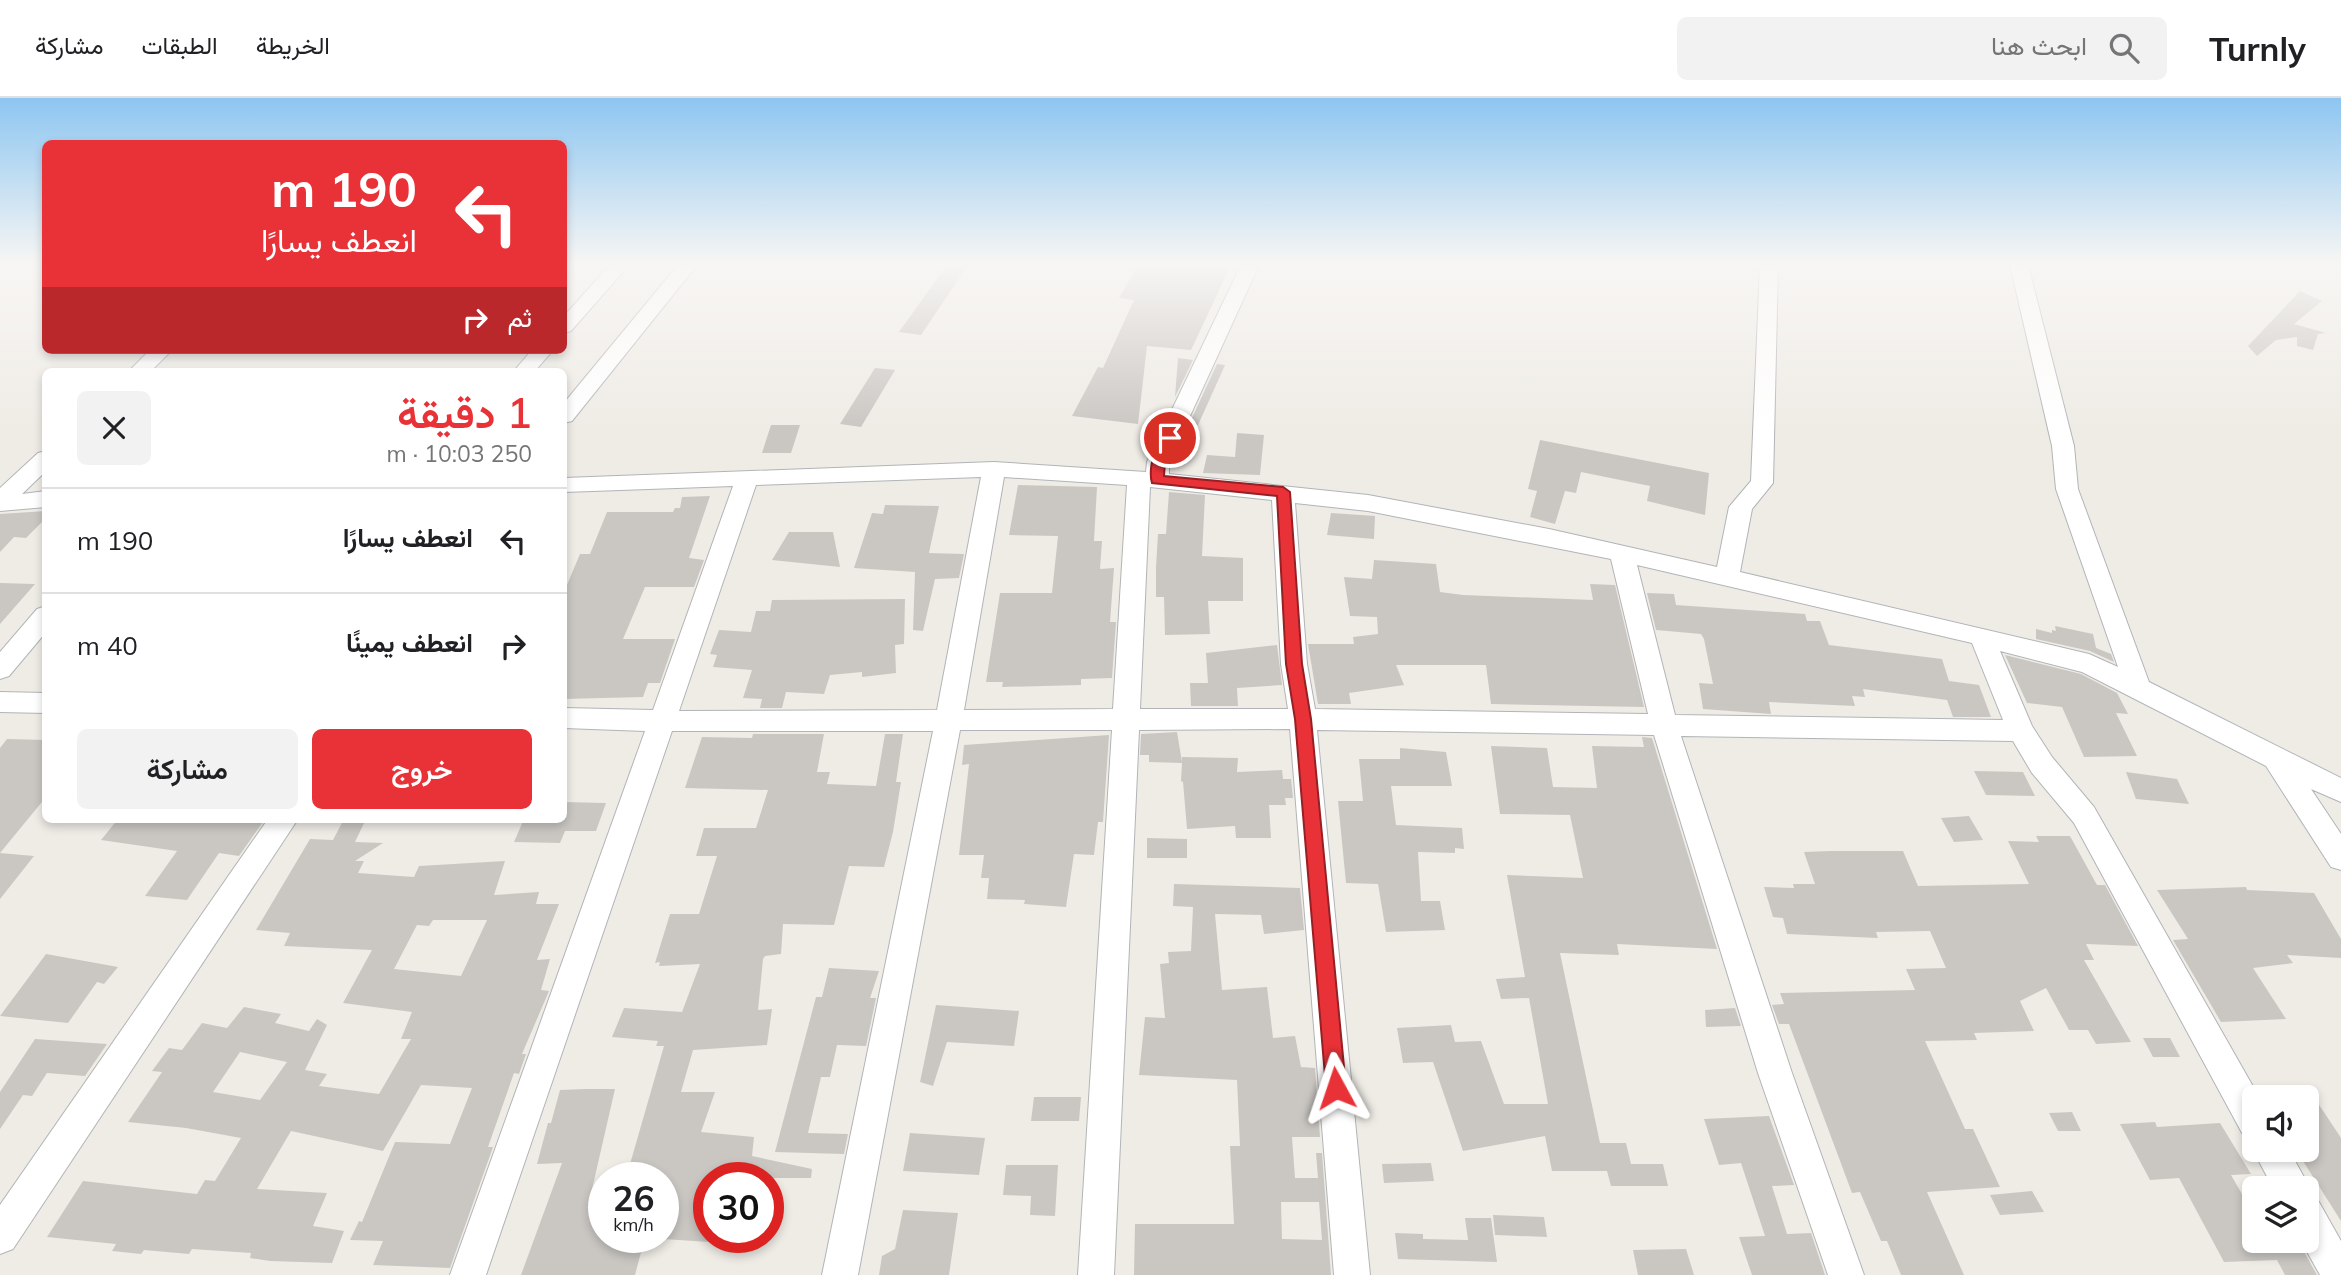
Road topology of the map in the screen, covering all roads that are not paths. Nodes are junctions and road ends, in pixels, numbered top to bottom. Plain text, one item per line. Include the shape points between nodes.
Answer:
1 (643, 320) edge
2 (1224, 320) edge
3 (1767, 320) edge
4 (2032, 320) edge
5 (158, 354) edge
6 (539, 354) edge
7 (142, 368) edge
8 (527, 368) edge
9 (567, 412) edge
10 (42, 462) edge
11 (994, 470) junction
12 (1148, 479) junction
13 (746, 480) junction
14 (567, 485) edge
15 (1283, 492) junction
16 (42, 499) edge
17 (0, 502) edge
18 (1622, 554) junction
19 (1727, 578) junction
20 (42, 620) edge
21 (1982, 636) junction
22 (0, 669) edge
23 (2137, 687) junction
24 (0, 702) edge
25 (42, 703) edge
26 (567, 718) edge
27 (949, 718) junction
28 (1128, 718) junction
29 (1303, 719) junction
30 (663, 721) junction
31 (1664, 725) junction
32 (2021, 731) junction
33 (2277, 761) junction
34 (2341, 791) edge
35 (281, 823) edge
36 (2341, 858) edge
37 (2242, 1099) edge
38 (0, 1236) edge
39 (2319, 1238) edge
40 (468, 1275) edge
41 (840, 1275) edge
42 (1096, 1275) edge
43 (1352, 1275) edge
44 (1846, 1275) edge
45 (2340, 1275) edge

1 - 9 street
2 - 12 street
3 - 19 street via 1762,483 1741,507
4 - 23 street via 2063,446 2067,489
5 - 7 street
6 - 8 street
10 - 17 street
11 - 12 street
11 - 13 street
11 - 27 street
12 - 15 street
12 - 28 street
13 - 14 street
13 - 30 street
15 - 18 street via 1368,503
15 - 29 street via 1294,664
16 - 17 street
18 - 19 street
18 - 31 street
19 - 21 street
20 - 22 street
21 - 23 street via 2089,664
21 - 32 street
23 - 33 street
24 - 25 street
26 - 30 street
27 - 28 street
27 - 30 street
27 - 41 street
28 - 29 street
28 - 42 street
29 - 31 street
29 - 43 street
30 - 40 street
31 - 32 street
31 - 44 street via 1775,1073
32 - 37 street via 2042,765 2084,815
33 - 34 street
33 - 36 street
35 - 38 street
39 - 45 street

